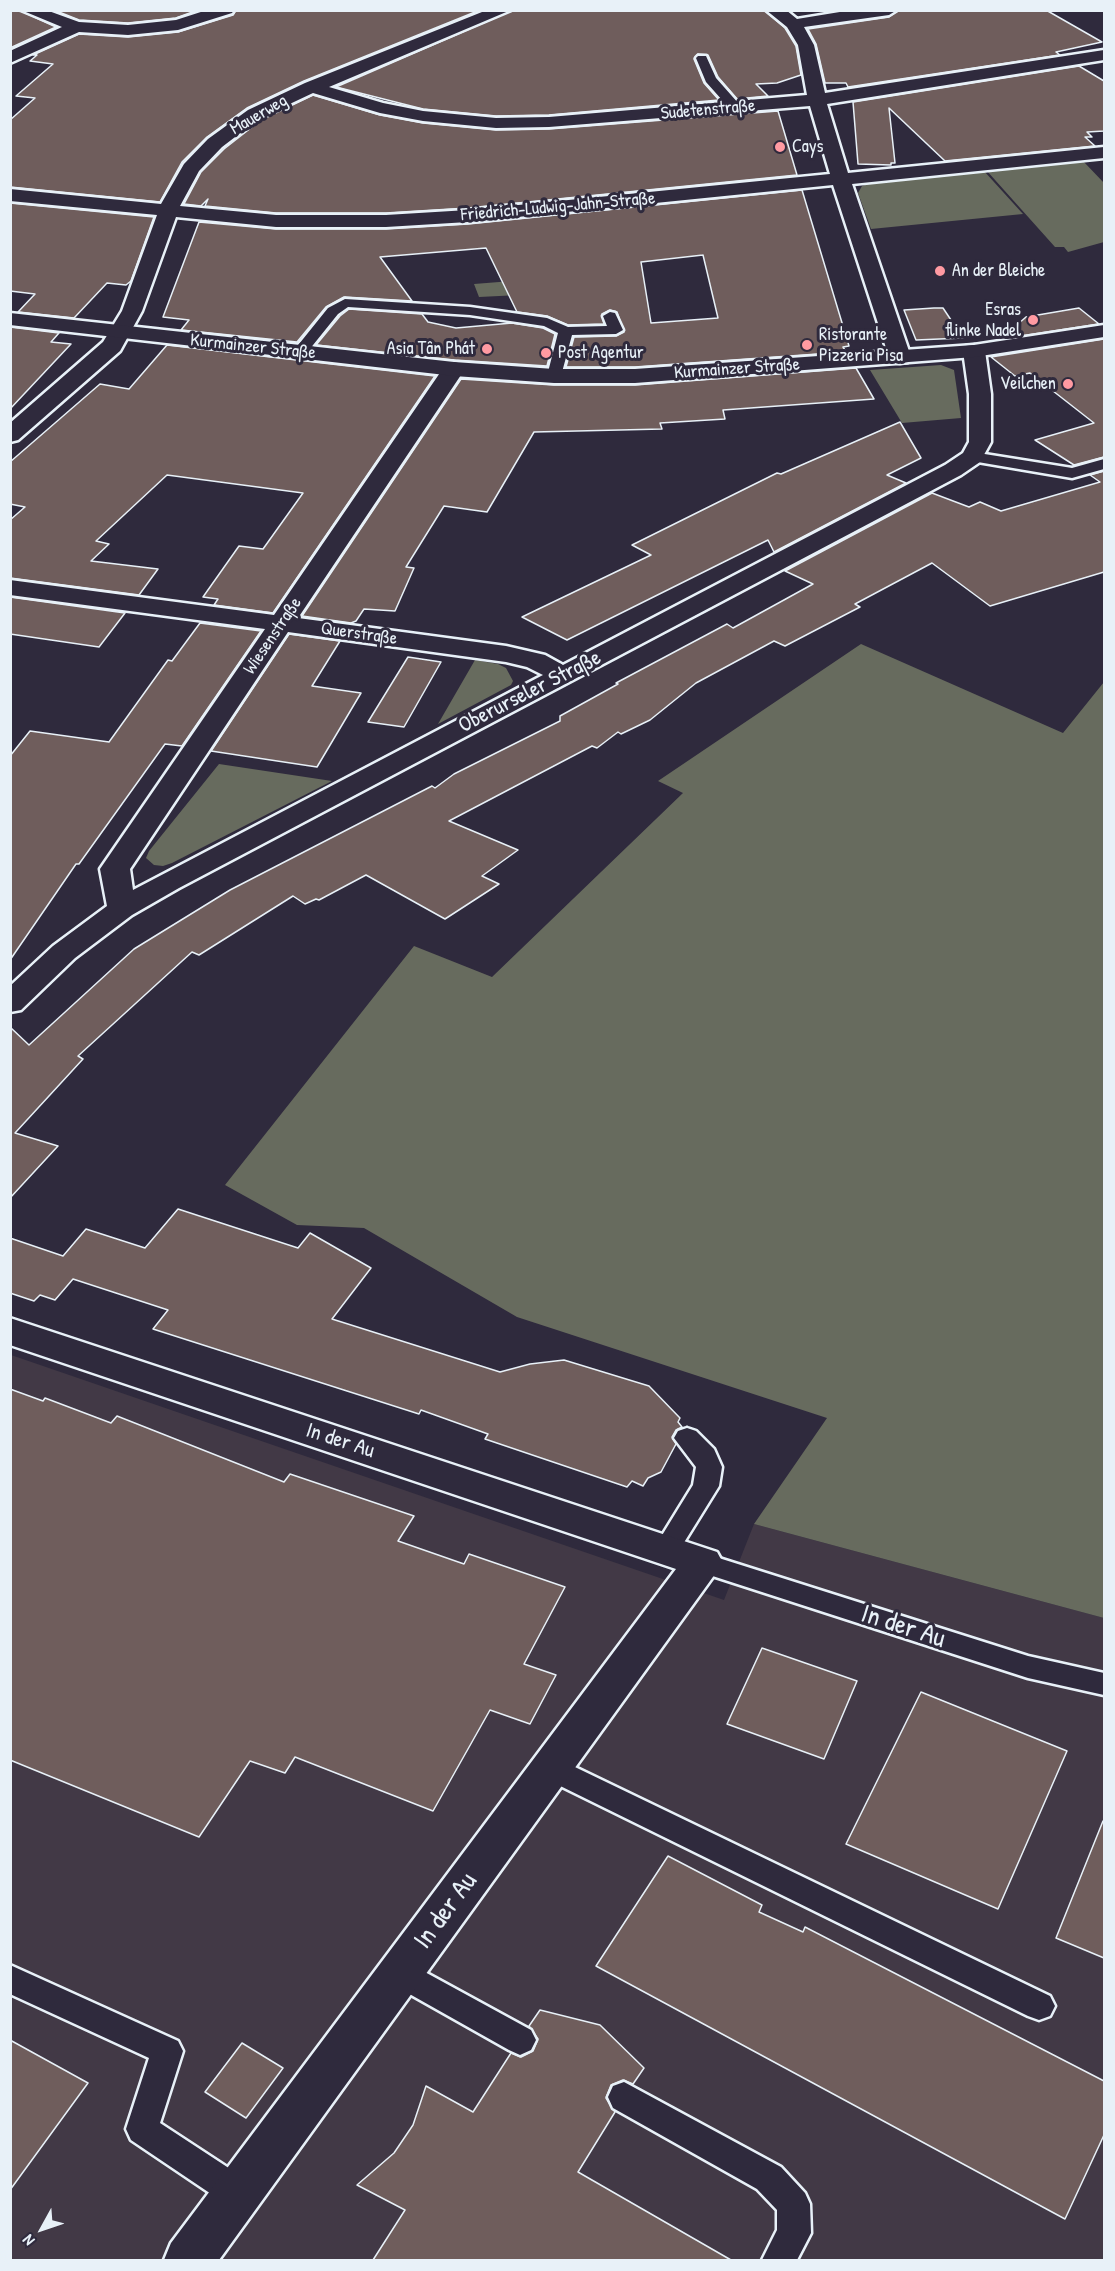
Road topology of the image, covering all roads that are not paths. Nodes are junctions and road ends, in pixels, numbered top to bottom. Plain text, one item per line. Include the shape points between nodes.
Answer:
1 (28, 10) edge
2 (226, 10) edge
3 (503, 10) edge
4 (774, 10) edge
5 (889, 10) edge
6 (794, 24) junction
7 (77, 27) junction
8 (1104, 55) edge
9 (10, 58) edge
10 (702, 58) dead end
11 (311, 87) junction
12 (817, 100) junction
13 (735, 107) junction
14 (1104, 153) edge
15 (841, 180) junction
16 (10, 195) edge
17 (169, 211) junction
18 (610, 316) dead end
19 (10, 319) edge
20 (566, 331) junction
21 (1104, 331) edge
22 (121, 332) junction
23 (974, 351) junction
24 (300, 352) junction
25 (900, 357) junction
26 (454, 369) junction
27 (554, 376) junction
28 (10, 435) edge
29 (972, 457) junction
30 (1104, 464) edge
31 (10, 587) edge
32 (281, 623) junction
33 (562, 675) junction
34 (122, 909) junction
35 (10, 1004) edge
36 (10, 1331) edge
37 (687, 1438) dead end
38 (684, 1556) junction
39 (1104, 1684) edge
40 (550, 1767) junction
41 (401, 1974) junction
42 (10, 1979) edge
43 (1039, 2006) dead end
44 (520, 2040) dead end
45 (624, 2097) dead end
46 (238, 2193) junction
47 (189, 2260) edge
48 (779, 2260) edge

1 - 7 street
2 - 7 street via 160,28
3 - 11 street, Mauerweg
4 - 6 street
5 - 6 street
6 - 12 street via 806,45
7 - 9 street
8 - 12 street, Sudetenstraße
10 - 13 lane via 710,79
11 - 13 street, Sudetenstraße via 399,112 496,123 590,120
11 - 17 street, Mauerweg via 254,114 215,143 191,168
12 - 13 street, Sudetenstraße
12 - 15 street
14 - 15 street, Friedrich-Ludwig-Jahn-Straße
15 - 17 street, Friedrich-Ludwig-Jahn-Straße via 429,219 309,222
15 - 25 street
16 - 17 street, Friedrich-Ludwig-Jahn-Straße
17 - 22 street, Mauerweg
18 - 20 lane via 616,330
19 - 22 street, Kurmainzer Straße
20 - 24 lane via 547,322 470,311 354,302 333,311
20 - 27 lane
21 - 23 street, Kurmainzer Straße
22 - 24 street, Kurmainzer Straße
22 - 28 street, Mauerweg via 112,346
23 - 25 street, Kurmainzer Straße
23 - 29 street via 980,394 980,442
24 - 26 street, Kurmainzer Straße
25 - 27 street, Kurmainzer Straße via 635,376
26 - 27 street, Kurmainzer Straße
26 - 32 street, Wiesenstraße
29 - 30 lane via 1072,473
29 - 33 street, Oberurseler Straße via 771,568
31 - 32 street, Querstraße
32 - 33 street, Querstraße via 506,654 536,661
32 - 34 street, Wiesenstraße via 115,869
33 - 34 street, Oberurseler Straße
34 - 35 street, Oberurseler Straße via 64,952
36 - 38 street, In der Au
37 - 38 lane via 705,1456 709,1467
38 - 39 lane, In der Au via 1028,1667
38 - 40 street, In der Au
40 - 41 street, In der Au
40 - 43 lane
41 - 44 lane
41 - 46 street, In der Au
42 - 46 lane via 167,2051 142,2129
45 - 48 lane via 769,2178 793,2204 794,2233
46 - 47 street, In der Au

